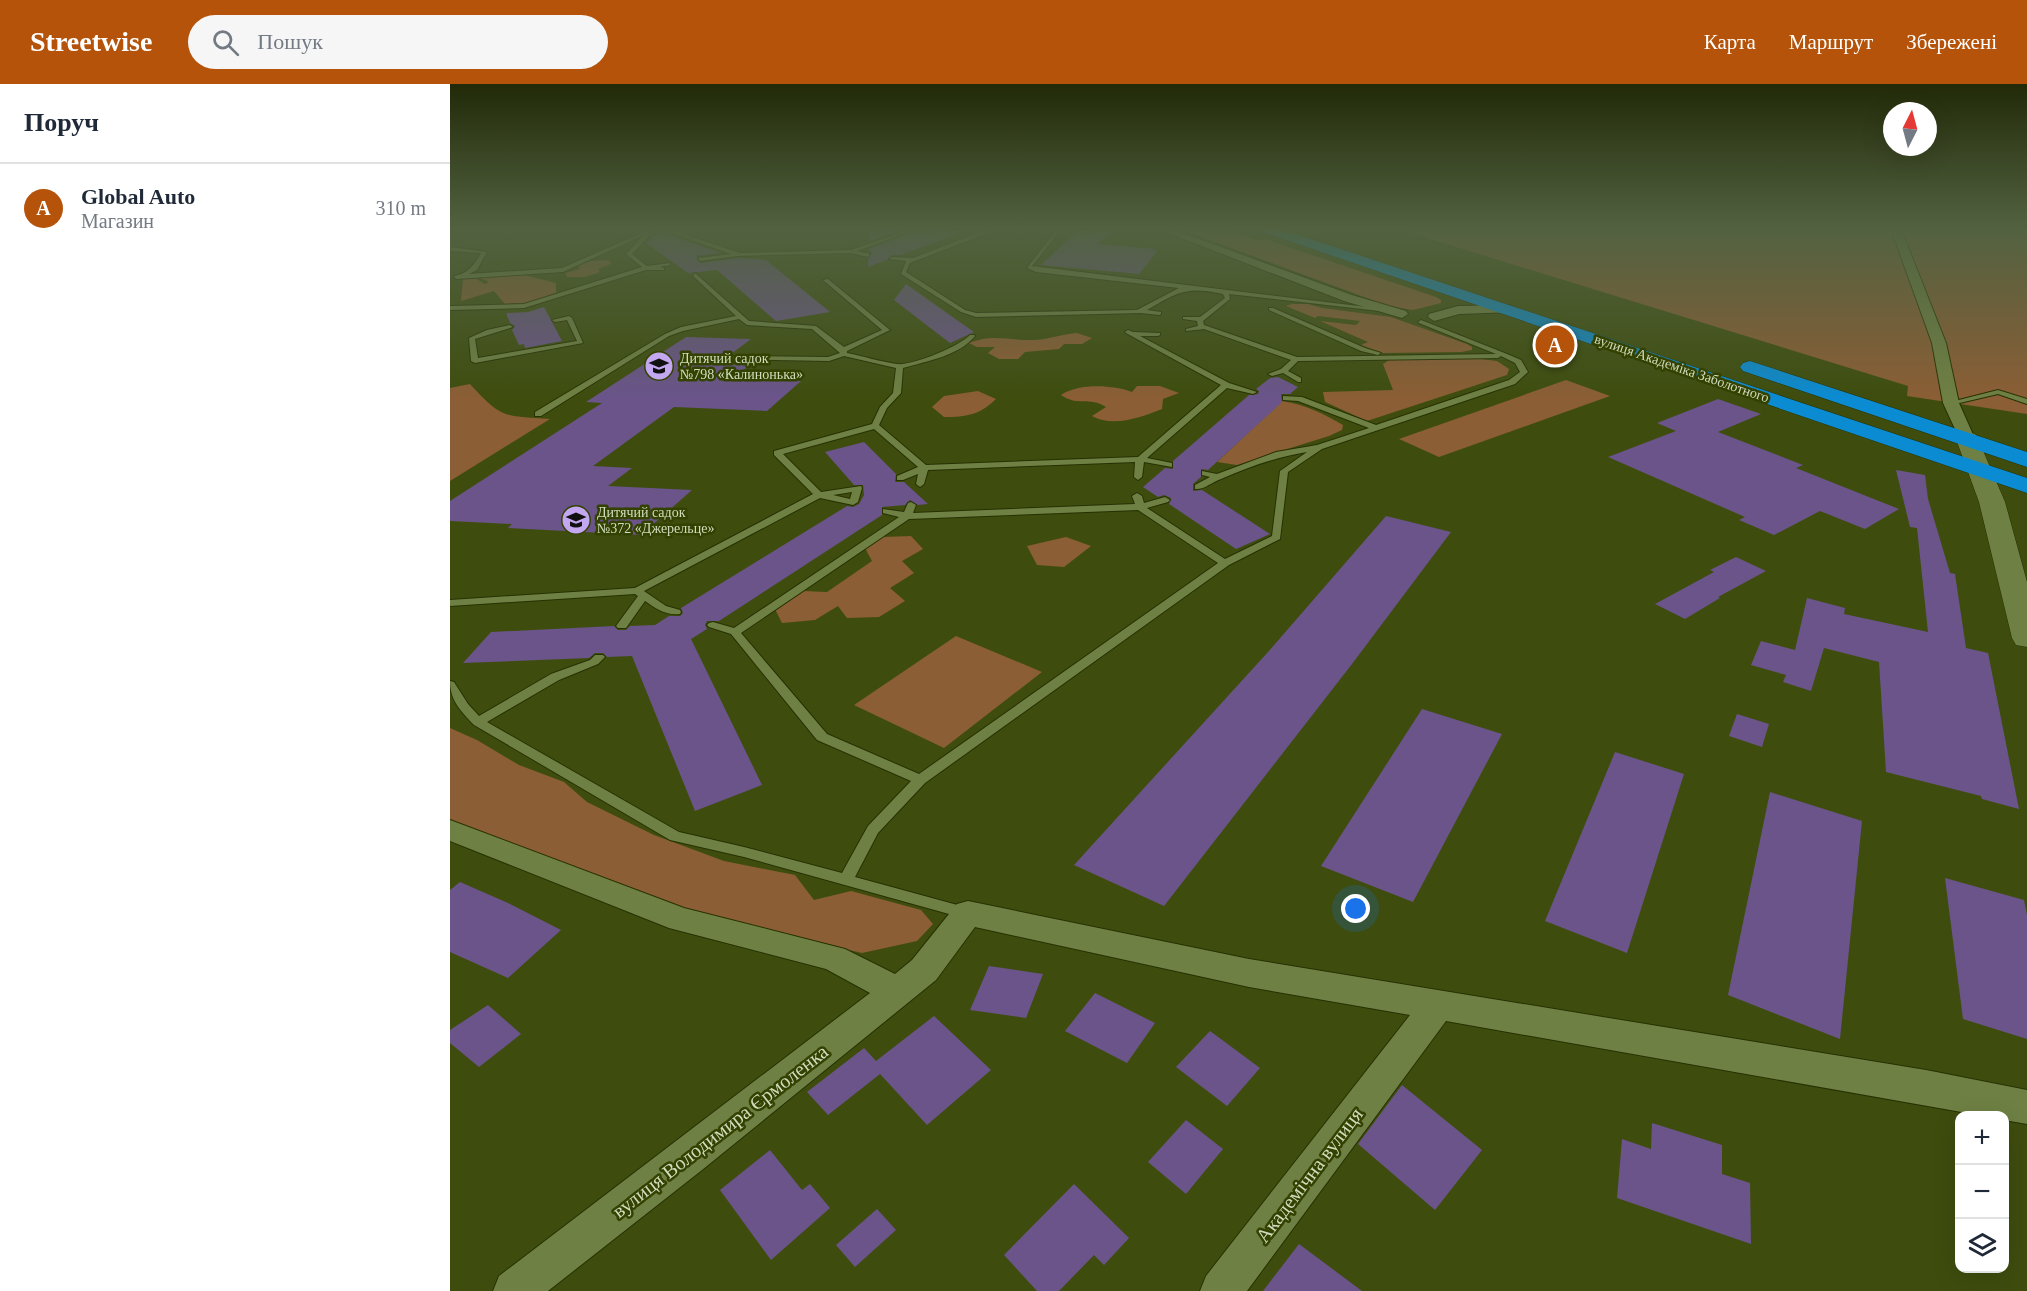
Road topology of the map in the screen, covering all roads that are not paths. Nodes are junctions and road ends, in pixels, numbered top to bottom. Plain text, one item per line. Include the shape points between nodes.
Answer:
1 (590, 285) edge
2 (706, 285) edge
3 (833, 285) edge
4 (922, 285) edge
5 (1171, 285) edge
6 (1314, 285) edge
7 (1437, 285) edge
8 (1917, 285) edge
9 (1195, 288) junction
10 (1218, 291) junction
11 (1457, 292) junction
12 (1348, 298) junction
13 (1328, 304) junction
14 (450, 308) edge
15 (1271, 309) dead end
16 (1380, 309) junction
17 (1509, 309) junction
18 (1141, 311) junction
19 (1129, 313) junction
20 (1159, 313) dead end
21 (983, 316) junction
22 (740, 317) junction
23 (1424, 317) junction
24 (1185, 318) dead end
25 (555, 320) dead end
26 (1201, 320) junction
27 (1126, 321) dead end
28 (498, 325) dead end
29 (978, 325) dead end
30 (510, 327) dead end
31 (1205, 327) junction
32 (1188, 330) dead end
33 (489, 331) junction
34 (1158, 334) dead end
35 (972, 336) dead end
36 (844, 352) junction
37 (1505, 356) junction
38 (726, 358) dead end
39 (1393, 358) junction
40 (1296, 359) junction
41 (1729, 360) dead end
42 (900, 367) junction
43 (1284, 371) junction
44 (1272, 374) dead end
45 (1243, 380) dead end
46 (1298, 380) dead end
47 (1226, 385) junction
48 (1253, 392) dead end
49 (1286, 398) dead end
50 (2027, 402) edge
51 (1951, 403) junction
52 (538, 414) dead end
53 (875, 426) junction
54 (1377, 428) junction
55 (1967, 439) junction
56 (1319, 447) junction
57 (1140, 459) junction
58 (2027, 460) edge
59 (1168, 465) dead end
60 (924, 468) junction
61 (1979, 469) junction
62 (1205, 473) dead end
63 (1138, 477) dead end
64 (1217, 477) junction
65 (900, 478) dead end
66 (920, 484) dead end
67 (2027, 486) edge
68 (1198, 487) dead end
69 (1165, 500) dead end
70 (1139, 502) junction
71 (911, 505) dead end
72 (886, 511) dead end
73 (907, 516) junction
74 (1225, 563) junction
75 (640, 593) junction
76 (450, 603) edge
77 (676, 612) dead end
78 (713, 625) dead end
79 (622, 626) dead end
80 (735, 632) junction
81 (2027, 638) edge
82 (599, 657) dead end
83 (450, 685) edge
84 (478, 722) junction
85 (920, 780) junction
86 (450, 830) edge
87 (846, 879) junction
88 (968, 913) junction
89 (910, 980) junction
90 (1437, 1006) junction
91 (2027, 1107) edge
92 (514, 1291) edge
93 (1221, 1291) edge

1 - 14 lane via 524,306
2 - 22 lane
3 - 36 lane via 887,328
4 - 21 lane via 963,311
5 - 9 lane
6 - 12 street
7 - 11 highway, вулиця Академіка Заболотного
8 - 51 street via 1939,342
9 - 10 lane
9 - 18 lane via 1177,290
10 - 13 lane
10 - 26 lane via 1228,298
11 - 17 highway, вулиця Академіка Заболотного
11 - 23 street
12 - 13 lane
12 - 16 street
13 - 16 lane
15 - 39 lane via 1363,350
16 - 23 street
17 - 23 street via 1458,310
17 - 61 highway, вулиця Академіка Заболотного
18 - 19 lane
18 - 20 lane
19 - 21 lane
19 - 27 lane
21 - 29 lane
22 - 36 lane via 755,325 814,327
22 - 52 lane via 667,334
23 - 37 lane
24 - 26 lane
25 - 33 lane via 569,318 581,342 475,361 472,338
26 - 31 lane
28 - 33 lane
30 - 33 lane
31 - 32 lane
31 - 40 lane
34 - 47 lane via 1129,333
35 - 42 lane via 960,346
36 - 38 lane via 808,360
36 - 42 lane
37 - 39 lane
37 - 54 lane via 1523,367 1521,377
39 - 40 lane
40 - 43 lane
41 - 55 highway, вулиця Академіка Заболотного
42 - 53 lane via 897,393 884,407
43 - 44 lane
43 - 46 lane
45 - 47 lane
47 - 48 lane
47 - 57 lane
49 - 54 lane via 1299,396
50 - 51 lane via 1998,392
51 - 55 street
53 - 60 lane
53 - 75 lane via 777,453 819,495
54 - 56 lane
55 - 58 highway, вулиця Академіка Заболотного
55 - 61 street
56 - 64 lane via 1279,454
56 - 74 lane via 1284,471 1277,537
57 - 59 lane
57 - 60 lane
57 - 63 lane
60 - 65 lane
60 - 66 lane
61 - 67 highway, вулиця Академіка Заболотного
61 - 81 street via 1992,502
62 - 64 lane
64 - 68 lane
69 - 70 lane
70 - 73 lane
70 - 74 lane
71 - 73 lane
72 - 73 lane
73 - 80 lane
74 - 85 lane
75 - 76 lane
75 - 77 lane
75 - 79 lane
78 - 80 lane
80 - 85 lane via 822,737
82 - 84 lane via 555,677
83 - 84 lane
84 - 87 lane via 675,836
85 - 87 lane via 873,830
86 - 89 street via 680,919
87 - 88 lane
88 - 89 street, вулиця Володимира Єрмоленка
88 - 90 street via 1249,973
89 - 92 street, вулиця Володимира Єрмоленка
90 - 91 street
90 - 93 street, Академічна вулиця

